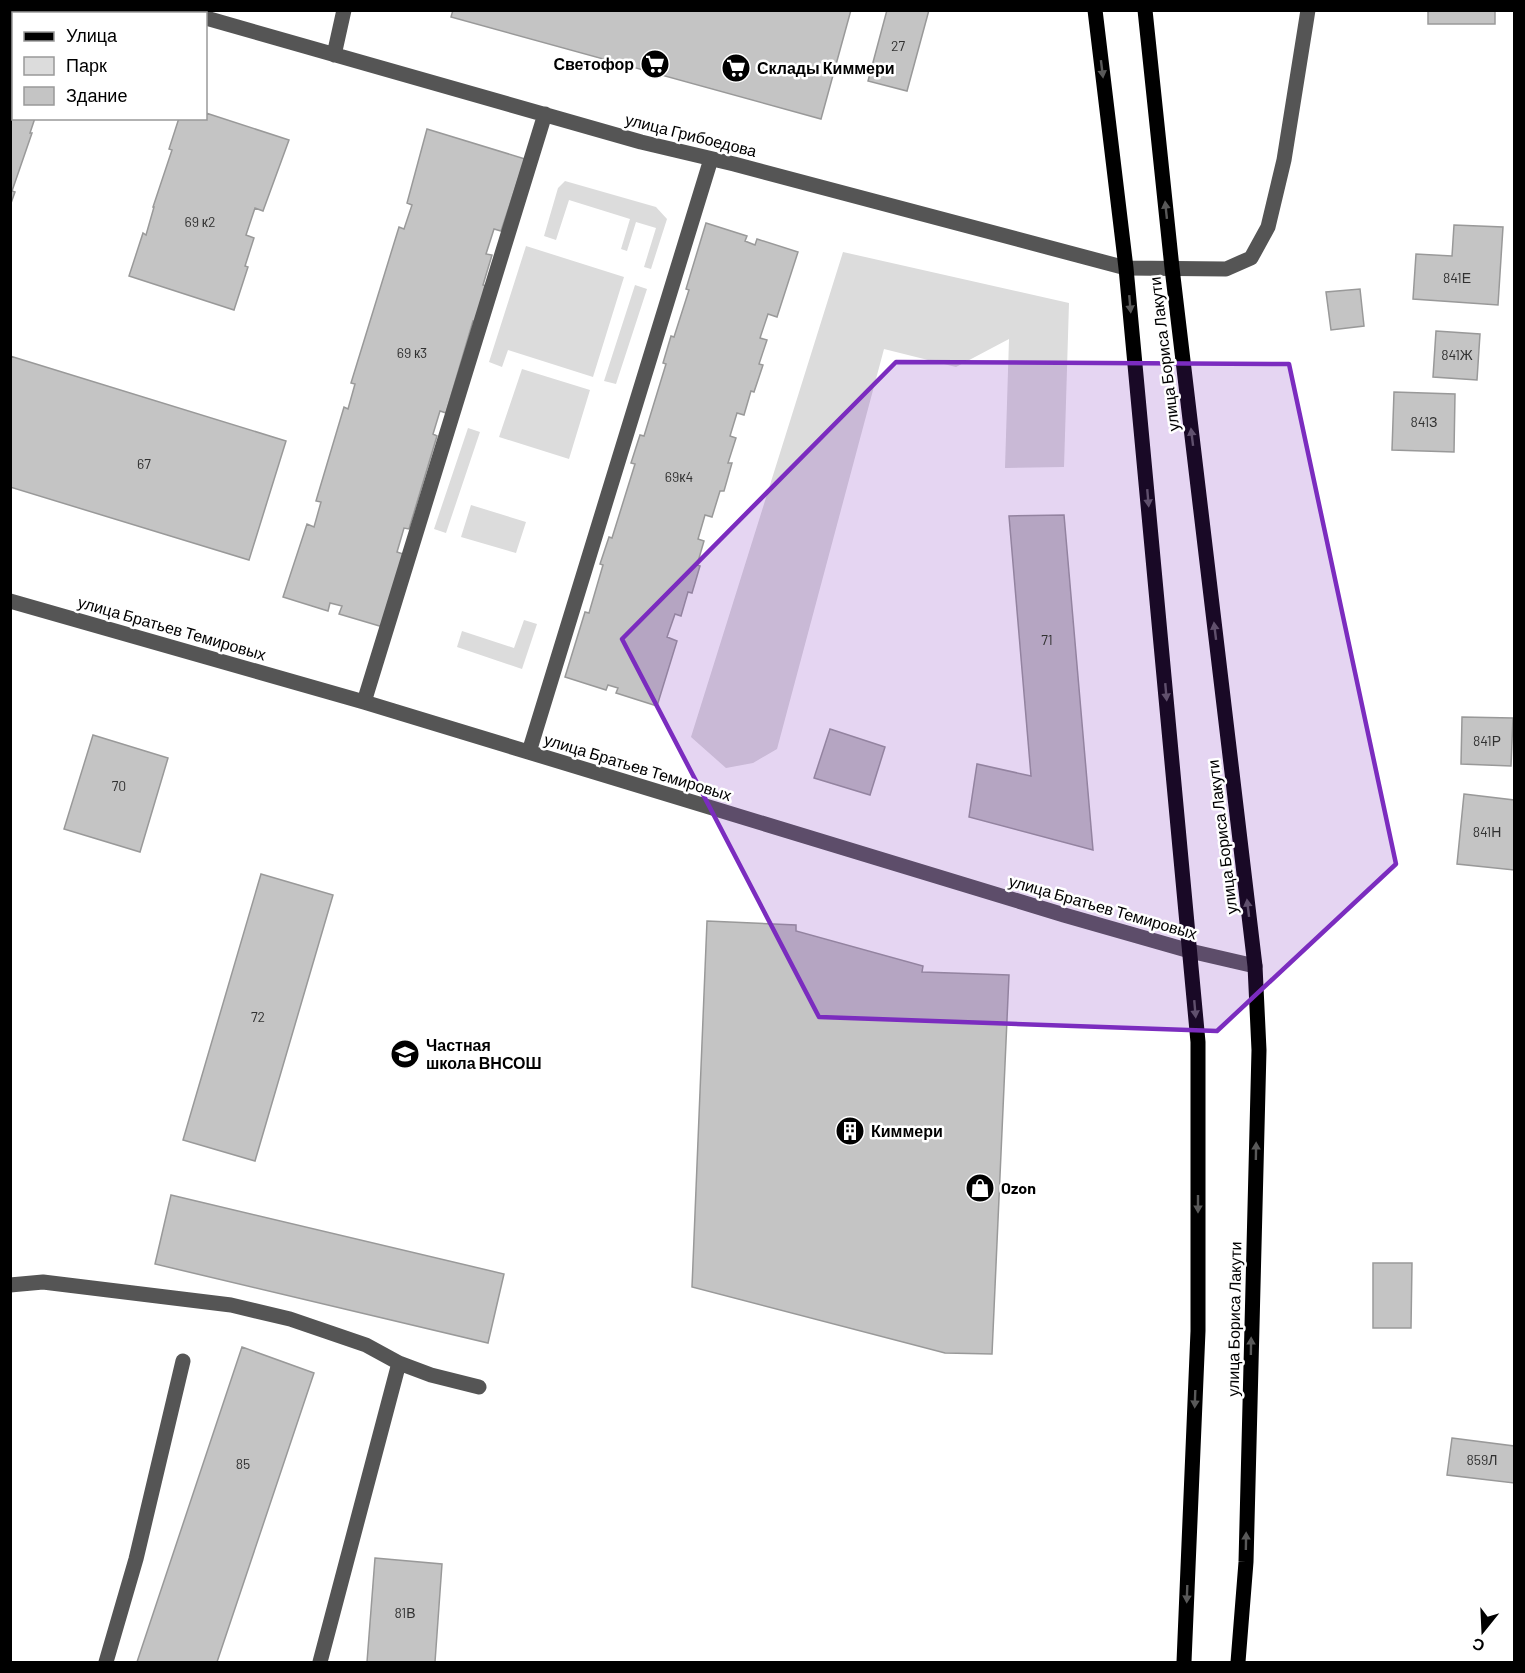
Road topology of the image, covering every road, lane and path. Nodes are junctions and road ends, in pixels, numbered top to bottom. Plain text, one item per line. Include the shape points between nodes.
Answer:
1 (344, 10) edge
2 (1095, 10) edge
3 (1145, 10) edge
4 (1308, 10) edge
5 (207, 18) edge
6 (334, 55) junction
7 (545, 114) junction
8 (711, 159) junction
9 (1126, 268) junction
10 (1172, 268) junction
11 (10, 601) edge
12 (364, 702) junction
13 (529, 752) junction
14 (1190, 951) junction
15 (1255, 966) junction
16 (10, 1284) edge
17 (183, 1360) dead end
18 (399, 1363) junction
19 (479, 1387) dead end
20 (106, 1662) edge
21 (320, 1662) edge
22 (1184, 1662) edge
23 (1238, 1662) edge

1 - 6 street
2 -> 9 main road, улица Бориса Лакути
10 -> 3 main road, улица Бориса Лакути
4 - 10 street, улица Грибоедова via 1284,160 1268,226 1251,258 1243,262 1226,268
5 - 6 street, улица Грибоедова
6 - 7 street, улица Грибоедова
7 - 8 street, улица Грибоедова
7 - 12 street
8 - 9 street, улица Грибоедова
8 - 13 street
9 - 10 street, улица Грибоедова
9 -> 14 main road, улица Бориса Лакути
15 -> 10 main road, улица Бориса Лакути
11 - 12 street, улица Братьев Темировых
12 - 13 street, улица Братьев Темировых
13 - 14 street, улица Братьев Темировых
14 - 15 street, улица Братьев Темировых
14 -> 22 main road, улица Бориса Лакути via 1198,1042 1198,1331
23 -> 15 main road, улица Бориса Лакути via 1246,1562 1259,1050
16 - 18 street via 43,1282 231,1305 290,1319 366,1345
17 - 20 street via 136,1559
18 - 19 street
18 - 21 street

